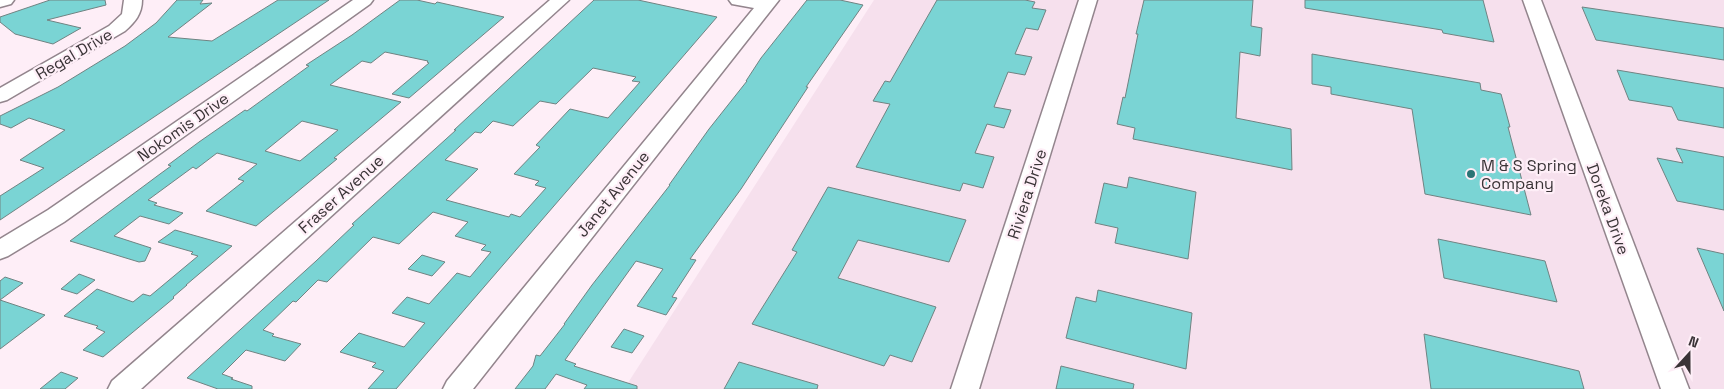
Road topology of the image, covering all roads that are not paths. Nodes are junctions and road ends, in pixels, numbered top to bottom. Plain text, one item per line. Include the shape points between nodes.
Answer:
1 (5, 0) edge
2 (133, 0) edge
3 (364, 0) edge
4 (560, 0) edge
5 (738, 0) edge
6 (1088, 0) edge
7 (1532, 0) edge
8 (0, 2) edge
9 (768, 2) edge
10 (0, 96) edge
11 (0, 250) edge
12 (122, 389) edge
13 (457, 389) edge
14 (965, 389) edge
15 (1675, 389) edge

1 - 8 street
2 - 10 street, Regal Drive via 132,13 115,30
3 - 11 street, Nokomis Drive via 56,216
4 - 12 street, Fraser Avenue
5 - 9 street
6 - 14 street, Riviera Drive
7 - 15 street, Doreka Drive
9 - 13 street, Janet Avenue

